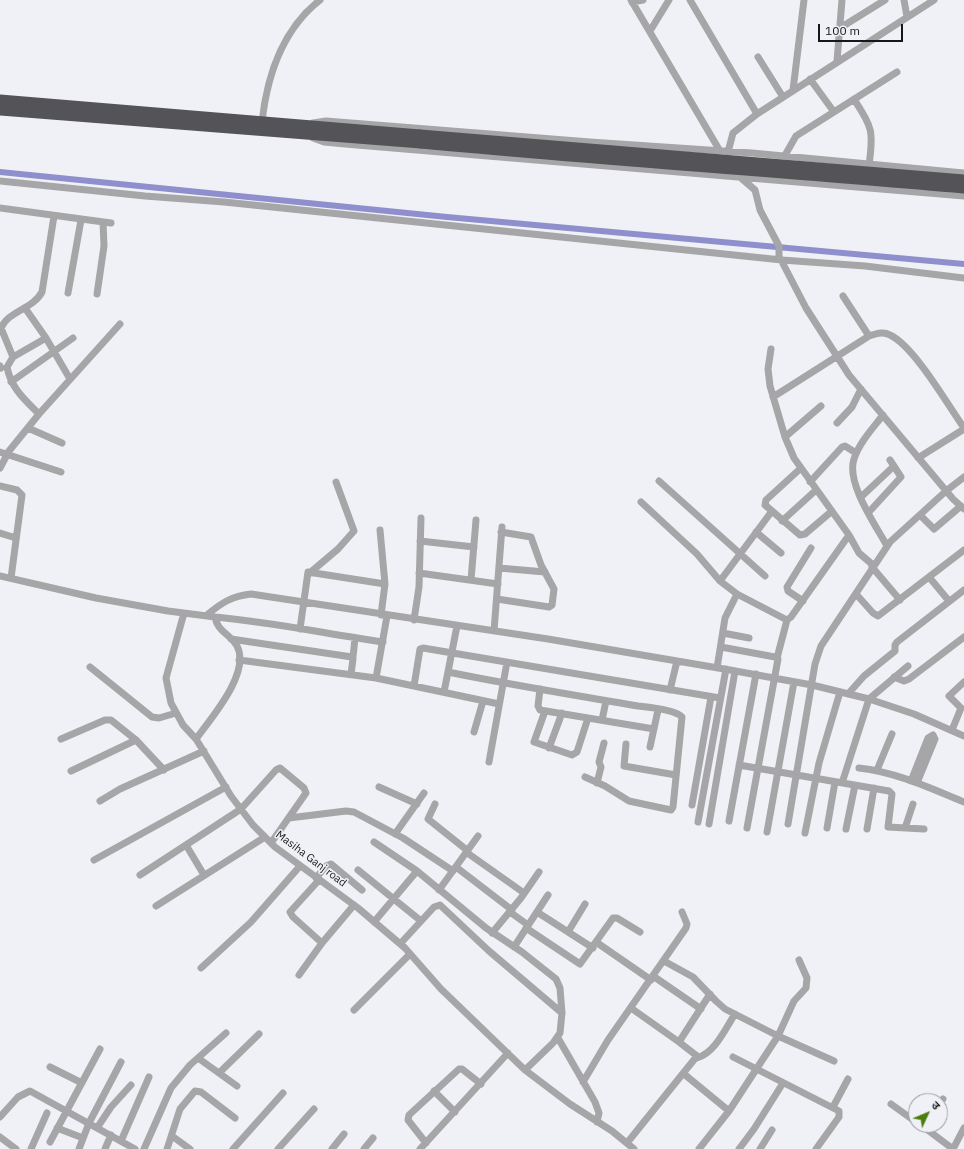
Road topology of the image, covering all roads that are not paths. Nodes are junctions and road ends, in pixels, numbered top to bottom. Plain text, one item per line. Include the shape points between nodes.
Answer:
1 (643, 0) edge
2 (669, 0) edge
3 (690, 0) edge
4 (804, 0) edge
5 (842, 0) edge
6 (885, 0) edge
7 (904, 0) edge
8 (934, 0) edge
9 (318, 1) edge
10 (632, 1) edge
11 (907, 17) junction
12 (840, 28) junction
13 (650, 31) junction
14 (758, 57) dead end
15 (837, 61) junction
16 (897, 72) dead end
17 (810, 79) junction
18 (793, 90) junction
19 (782, 97) junction
20 (854, 99) junction
21 (0, 100) edge
22 (0, 110) edge
23 (834, 112) junction
24 (756, 114) junction
25 (262, 122) junction
26 (303, 130) junction
27 (421, 139) junction
28 (725, 152) junction
29 (784, 157) junction
30 (870, 165) junction
31 (964, 173) edge
32 (740, 177) junction
33 (964, 180) edge
34 (0, 181) edge
35 (964, 188) edge
36 (964, 196) edge
37 (0, 208) edge
38 (54, 216) junction
39 (81, 220) junction
40 (781, 258) junction
41 (964, 278) edge
42 (68, 293) dead end
43 (97, 294) dead end
44 (843, 296) dead end
45 (25, 308) junction
46 (120, 324) dead end
47 (869, 336) junction
48 (46, 338) junction
49 (74, 338) dead end
50 (771, 349) dead end
51 (55, 353) junction
52 (837, 356) junction
53 (13, 357) junction
54 (2, 367) edge
55 (70, 379) junction
56 (11, 382) junction
57 (861, 389) junction
58 (773, 397) junction
59 (821, 406) dead end
60 (39, 414) junction
61 (883, 415) junction
62 (837, 423) dead end
63 (28, 428) junction
64 (964, 429) edge
65 (785, 437) junction
66 (62, 443) dead end
67 (3, 453) edge
68 (856, 453) junction
69 (918, 458) junction
70 (0, 468) edge
71 (800, 468) junction
72 (61, 472) dead end
73 (964, 477) edge
74 (659, 481) dead end
75 (336, 482) dead end
76 (810, 482) junction
77 (0, 486) edge
78 (816, 490) junction
79 (946, 491) junction
80 (861, 497) junction
81 (641, 502) dead end
82 (962, 508) edge
83 (772, 511) junction
84 (832, 511) junction
85 (869, 512) junction
86 (920, 515) junction
87 (421, 518) dead end
88 (476, 520) dead end
89 (782, 521) junction
90 (380, 530) dead end
91 (756, 532) junction
92 (0, 533) edge
93 (849, 535) junction
94 (16, 538) junction
95 (420, 541) junction
96 (887, 546) junction
97 (474, 547) junction
98 (811, 548) dead end
99 (964, 550) edge
100 (781, 553) dead end
101 (740, 554) junction
102 (873, 566) junction
103 (499, 568) junction
104 (312, 571) junction
105 (545, 572) junction
106 (419, 573) junction
107 (0, 576) edge
108 (765, 576) dead end
109 (929, 577) junction
110 (11, 578) junction
111 (471, 580) junction
112 (720, 581) junction
113 (385, 584) junction
114 (498, 584) junction
115 (964, 590) edge
116 (737, 594) junction
117 (856, 594) junction
118 (497, 599) junction
119 (900, 600) junction
120 (803, 601) junction
121 (304, 602) junction
122 (949, 602) junction
123 (184, 613) junction
124 (207, 615) junction
125 (384, 615) junction
126 (215, 617) junction
127 (414, 620) junction
128 (787, 620) junction
129 (457, 626) junction
130 (300, 629) junction
131 (494, 631) junction
132 (723, 633) junction
133 (964, 637) edge
134 (356, 638) junction
135 (749, 638) dead end
136 (231, 639) junction
137 (383, 642) junction
138 (721, 647) junction
139 (452, 652) junction
140 (352, 657) junction
141 (777, 658) junction
142 (239, 660) junction
143 (677, 661) junction
144 (507, 662) junction
145 (908, 666) dead end
146 (90, 667) dead end
147 (717, 668) junction
148 (726, 669) junction
149 (736, 671) junction
150 (448, 672) junction
151 (351, 674) junction
152 (756, 674) junction
153 (894, 677) junction
154 (376, 678) junction
155 (775, 678) junction
156 (794, 682) junction
157 (964, 682) edge
158 (502, 683) junction
159 (812, 685) junction
160 (414, 686) junction
161 (540, 689) junction
162 (670, 690) junction
163 (444, 692) junction
164 (840, 692) junction
165 (848, 694) junction
166 (711, 697) junction
167 (720, 698) junction
168 (869, 699) junction
169 (606, 700) junction
170 (483, 701) junction
171 (499, 704) junction
172 (658, 710) junction
173 (545, 711) junction
174 (176, 713) junction
175 (562, 713) junction
176 (588, 718) junction
177 (602, 720) junction
178 (654, 729) junction
179 (952, 730) junction
180 (474, 732) dead end
181 (892, 734) dead end
182 (964, 736) edge
183 (61, 739) dead end
184 (196, 739) junction
185 (136, 740) junction
186 (604, 743) dead end
187 (626, 744) dead end
188 (650, 747) dead end
189 (549, 748) junction
190 (204, 751) junction
191 (489, 762) dead end
192 (739, 765) junction
193 (759, 768) junction
194 (859, 768) dead end
195 (164, 770) junction
196 (877, 770) junction
197 (71, 771) dead end
198 (778, 771) junction
199 (797, 774) junction
200 (676, 775) junction
201 (585, 777) dead end
202 (816, 777) junction
203 (597, 782) junction
204 (839, 782) junction
205 (914, 782) junction
206 (856, 785) junction
207 (379, 786) dead end
208 (226, 787) junction
209 (874, 788) junction
210 (424, 794) dead end
211 (100, 801) dead end
212 (964, 802) edge
213 (417, 804) junction
214 (436, 804) dead end
215 (913, 804) dead end
216 (692, 805) dead end
217 (241, 809) junction
218 (289, 818) junction
219 (730, 821) dead end
220 (698, 822) dead end
221 (709, 824) dead end
222 (788, 824) dead end
223 (747, 828) dead end
224 (827, 828) dead end
225 (905, 828) junction
226 (867, 829) dead end
227 (924, 829) dead end
228 (846, 830) dead end
229 (767, 832) dead end
230 (805, 833) dead end
231 (395, 834) junction
232 (478, 836) dead end
233 (265, 837) junction
234 (374, 842) dead end
235 (271, 843) junction
236 (186, 845) junction
237 (467, 851) junction
238 (94, 860) dead end
239 (300, 866) junction
240 (454, 869) junction
241 (358, 870) dead end
242 (417, 871) junction
243 (539, 872) dead end
244 (140, 875) dead end
245 (204, 875) junction
246 (317, 879) junction
247 (362, 890) dead end
248 (439, 890) junction
249 (524, 893) junction
250 (548, 895) dead end
251 (394, 899) junction
252 (586, 904) dead end
253 (156, 906) dead end
254 (354, 906) junction
255 (511, 911) junction
256 (537, 912) junction
257 (682, 912) dead end
258 (421, 921) junction
259 (374, 922) junction
260 (527, 927) junction
261 (568, 932) junction
262 (640, 932) dead end
263 (492, 933) junction
264 (322, 943) junction
265 (400, 944) junction
266 (594, 945) junction
267 (514, 947) junction
268 (410, 954) junction
269 (664, 960) junction
270 (799, 960) dead end
271 (201, 968) dead end
272 (299, 975) dead end
273 (652, 978) junction
274 (710, 994) junction
275 (631, 1008) junction
276 (701, 1009) junction
277 (354, 1010) dead end
278 (562, 1014) junction
279 (736, 1014) junction
280 (226, 1033) dead end
281 (259, 1034) dead end
282 (778, 1036) junction
283 (558, 1038) junction
284 (680, 1042) junction
285 (100, 1049) dead end
286 (508, 1054) junction
287 (733, 1057) dead end
288 (198, 1058) junction
289 (697, 1058) junction
290 (834, 1060) dead end
291 (121, 1062) dead end
292 (50, 1067) dead end
293 (757, 1069) junction
294 (525, 1070) junction
295 (219, 1073) junction
296 (684, 1074) junction
297 (149, 1077) dead end
298 (848, 1079) dead end
299 (583, 1082) junction
300 (82, 1083) junction
301 (783, 1083) junction
302 (132, 1084) dead end
303 (481, 1084) junction
304 (237, 1086) dead end
305 (434, 1092) junction
306 (283, 1093) dead end
307 (891, 1104) dead end
308 (833, 1107) junction
309 (314, 1109) dead end
310 (66, 1111) junction
311 (730, 1111) junction
312 (455, 1112) junction
313 (46, 1113) dead end
314 (908, 1116) edge
315 (0, 1117) edge
316 (235, 1118) dead end
317 (597, 1122) junction
318 (89, 1123) junction
319 (57, 1128) junction
320 (97, 1128) junction
321 (964, 1128) edge
322 (772, 1130) dead end
323 (932, 1133) edge
324 (344, 1134) dead end
325 (0, 1136) edge
326 (111, 1136) junction
327 (172, 1136) junction
328 (83, 1138) junction
329 (374, 1138) dead end
330 (121, 1141) junction
331 (50, 1142) dead end
332 (426, 1143) junction
333 (626, 1143) junction
334 (16, 1149) edge
335 (31, 1149) edge
336 (79, 1149) edge
337 (105, 1149) edge
338 (135, 1149) edge
339 (144, 1149) edge
340 (167, 1149) edge
341 (190, 1149) edge
342 (234, 1149) edge
343 (278, 1149) edge
344 (332, 1149) edge
345 (364, 1149) edge
346 (420, 1149) edge
347 (634, 1149) edge
348 (699, 1149) edge
349 (739, 1149) edge
350 (760, 1149) edge
351 (816, 1149) edge
352 (953, 1149) edge

1 - 10 street
2 - 13 street
3 - 24 street
4 - 18 street
5 - 12 street
6 - 12 street
7 - 11 street
8 - 11 street
9 - 25 street via 297,22 280,53 266,95
10 - 13 street
11 - 15 street
12 - 15 street
13 - 28 street
14 - 19 street
15 - 17 street
16 - 20 street
17 - 18 street
17 - 23 street
18 - 19 street
19 - 24 street
20 - 23 street
20 - 30 street via 872,133
21 - 25 highway
22 - 26 highway via 159,123
23 - 29 street via 796,136
24 - 28 street via 733,133
25 - 26 highway
26 - 27 highway
26 - 28 street via 326,121
26 - 32 street via 324,142
27 - 33 highway, bridge
27 - 35 highway, bridge via 585,158 750,169
28 - 29 street
28 - 32 street
29 - 30 street
30 - 31 street
32 - 36 street
32 - 40 street via 755,190 760,210 779,246
34 - 40 street
37 - 38 street
38 - 39 street
38 - 45 street via 42,292
39 - 42 street
39 - 43 street via 107,223
40 - 41 street
40 - 52 street via 806,308
44 - 47 street
45 - 48 street
45 - 53 street via 7,319 1,328
46 - 55 street
47 - 52 street
47 - 64 street via 890,334 902,343 924,369
48 - 51 street
48 - 53 street
49 - 51 street
50 - 58 street via 768,368
51 - 55 street
51 - 56 street
52 - 57 street
52 - 58 street
53 - 54 street
54 - 56 street
55 - 60 street
56 - 60 street via 15,390
57 - 61 street
57 - 62 street via 852,407
58 - 65 street
59 - 65 street
60 - 63 street
61 - 68 street
61 - 69 street
63 - 66 street
63 - 67 street
64 - 69 street
65 - 71 street
67 - 70 street
67 - 72 street
68 - 76 street via 847,446 842,447
68 - 80 street via 852,474
69 - 79 street
71 - 76 street
71 - 83 street via 765,502
73 - 79 street
74 - 101 street
75 - 104 street via 354,529 338,549
76 - 78 street
77 - 94 street via 17,490 22,495
78 - 84 street
78 - 89 street
79 - 82 street
79 - 86 street
80 - 85 street
80 - 85 street via 892,463 901,477
81 - 112 street via 697,554
82 - 86 street via 934,529
83 - 89 street
83 - 91 street
84 - 89 street via 802,535 795,533
84 - 93 street
85 - 96 street
86 - 96 street
87 - 95 street
88 - 97 street
90 - 113 street
91 - 100 street
91 - 101 street
92 - 94 street
93 - 102 street via 859,553
93 - 120 street
94 - 110 street
95 - 97 street
95 - 106 street
96 - 102 street
97 - 111 street
98 - 120 street via 786,587
99 - 109 street
101 - 108 street
101 - 112 street
102 - 117 street
102 - 119 street
103 - 105 street
103 - 105 street via 502,529 531,537
103 - 114 street
104 - 113 street
104 - 121 street via 307,575
105 - 118 street via 555,591 550,606
106 - 111 street
106 - 127 street
107 - 110 street
109 - 119 street
109 - 122 street
110 - 123 street via 96,598
111 - 114 street
112 - 116 street
113 - 125 street
114 - 118 street
115 - 122 street
116 - 128 street
116 - 132 street via 727,613
117 - 119 street via 878,616
117 - 159 street via 817,654
118 - 131 street
120 - 128 street
121 - 124 street via 251,594 239,595 222,602
121 - 125 street
121 - 130 street
122 - 165 street via 897,642 895,652 864,676
123 - 124 street
123 - 174 street, Masiha Ganj road via 166,678
124 - 126 street
125 - 127 street
125 - 137 street
126 - 130 street via 261,621
126 - 136 street via 216,623
127 - 129 street
128 - 141 street
129 - 131 street
129 - 139 street
130 - 134 street
131 - 143 street
132 - 135 street
132 - 138 street
133 - 153 street via 909,679 904,681
134 - 137 street
134 - 140 street
136 - 140 street
136 - 142 street via 238,648
137 - 154 street
138 - 141 street
138 - 147 street
139 - 144 street
139 - 150 street
139 - 160 street via 420,648
140 - 151 street
141 - 155 street
142 - 151 street
142 - 184 street via 228,693
143 - 147 street
143 - 162 street
144 - 158 street
144 - 162 street
145 - 153 street
146 - 174 street via 152,717 159,718
147 - 148 street
148 - 149 street
148 - 167 street
149 - 152 street
149 - 221 street
150 - 158 street
150 - 163 street
151 - 154 street
152 - 155 street
152 - 192 street
153 - 168 street
154 - 160 street
155 - 156 street
155 - 193 street
156 - 159 street
156 - 198 street
157 - 179 street via 949,696 961,708
158 - 161 street
158 - 171 street
159 - 164 street
159 - 199 street
160 - 163 street
161 - 169 street
161 - 173 street via 538,708
162 - 166 street
163 - 170 street
164 - 165 street
164 - 202 street
165 - 168 street
166 - 167 street
166 - 216 street
167 - 220 street
168 - 179 street
168 - 204 street
169 - 172 street
169 - 177 street
170 - 171 street
170 - 180 street
171 - 191 street
172 - 178 street
172 - 200 street via 678,713 682,717
173 - 175 street
173 - 189 street via 534,742
174 - 184 street, Masiha Ganj road
175 - 176 street
175 - 189 street
176 - 177 street
176 - 189 street via 576,754
177 - 178 street
178 - 188 street
179 - 182 street
181 - 196 street
183 - 185 street via 108,720 115,722
184 - 190 street, Masiha Ganj road
185 - 195 street
185 - 197 street
186 - 203 street
187 - 200 street via 624,766
190 - 195 street
190 - 208 street, Masiha Ganj road
192 - 193 street
192 - 219 street
193 - 198 street
193 - 223 street
194 - 196 street
195 - 211 street via 120,789
196 - 205 street
198 - 199 street
198 - 229 street
199 - 202 street
199 - 222 street
200 - 203 street via 673,807 670,810 629,801
201 - 203 street
202 - 204 street
202 - 230 street
204 - 206 street
204 - 224 street
205 - 205 street via 928,738 934,735 935,741
205 - 212 street
206 - 209 street
206 - 228 street
207 - 213 street
208 - 217 street, Masiha Ganj road
208 - 238 street
209 - 225 street via 892,793 888,826
209 - 226 street
210 - 213 street
213 - 231 street
214 - 237 street via 428,819
215 - 225 street
217 - 218 street via 280,768 306,791 305,797
217 - 233 street, Masiha Ganj road
217 - 236 street
218 - 231 street via 350,811
218 - 235 street
225 - 227 street
231 - 240 street
232 - 237 street
233 - 235 street, Masiha Ganj road
233 - 245 street
234 - 242 street
235 - 239 street, Masiha Ganj road
236 - 244 street
236 - 245 street
237 - 240 street
237 - 249 street
239 - 246 street, Masiha Ganj road
239 - 271 street via 251,922
240 - 248 street
240 - 255 street
241 - 251 street
242 - 248 street
242 - 251 street
243 - 249 street
245 - 253 street
246 - 247 street via 326,866 331,864
246 - 254 street, Masiha Ganj road
246 - 264 street via 290,912
248 - 263 street
249 - 255 street
250 - 256 street
251 - 258 street
251 - 259 street
252 - 261 street
254 - 259 street, Masiha Ganj road
254 - 264 street
255 - 260 street
255 - 263 street
256 - 260 street
256 - 261 street
257 - 269 street via 686,928
258 - 265 street
258 - 278 street via 434,907 440,905
259 - 265 street, Masiha Ganj road
260 - 266 street via 580,964
260 - 267 street
261 - 266 street
262 - 266 street via 615,917
263 - 267 street
264 - 272 street
265 - 268 street, Masiha Ganj road
266 - 273 street
267 - 278 street via 556,979 560,988
268 - 277 street
268 - 286 street, Masiha Ganj road via 441,989
269 - 273 street
269 - 274 street via 693,978
270 - 282 street via 807,978 807,986 794,1001
273 - 275 street
273 - 276 street
274 - 276 street
274 - 279 street via 719,1005
275 - 284 street
275 - 299 street
276 - 284 street
278 - 283 street via 562,1028
279 - 282 street
279 - 289 street via 710,1051
280 - 288 street
281 - 295 street
282 - 290 street
282 - 293 street
283 - 294 street
283 - 299 street
284 - 289 street
285 - 300 street
286 - 294 street, Masiha Ganj road
286 - 303 street
287 - 293 street
288 - 295 street
288 - 339 street via 171,1088
289 - 296 street
291 - 318 street
292 - 300 street
293 - 301 street
293 - 311 street
294 - 317 street, Masiha Ganj road
295 - 304 street
296 - 311 street
296 - 333 street
297 - 330 street
298 - 308 street
299 - 317 street via 598,1108
300 - 310 street
301 - 308 street
301 - 349 street
302 - 320 street via 111,1107
303 - 305 street via 459,1069
303 - 312 street
305 - 312 street
305 - 332 street via 408,1118
306 - 342 street
307 - 314 street
308 - 351 street via 840,1115
309 - 343 street
310 - 315 street via 28,1091 18,1097
310 - 318 street
310 - 319 street
311 - 348 street
312 - 332 street
313 - 335 street
316 - 327 street via 196,1090 180,1109
317 - 333 street, Masiha Ganj road
318 - 320 street
318 - 328 street
319 - 328 street
319 - 331 street
320 - 326 street
321 - 352 street
322 - 350 street
323 - 352 street
324 - 344 street
325 - 334 street
326 - 330 street
326 - 337 street
327 - 340 street
327 - 341 street
328 - 336 street
329 - 345 street
330 - 338 street
332 - 346 street
333 - 347 street, Masiha Ganj road

